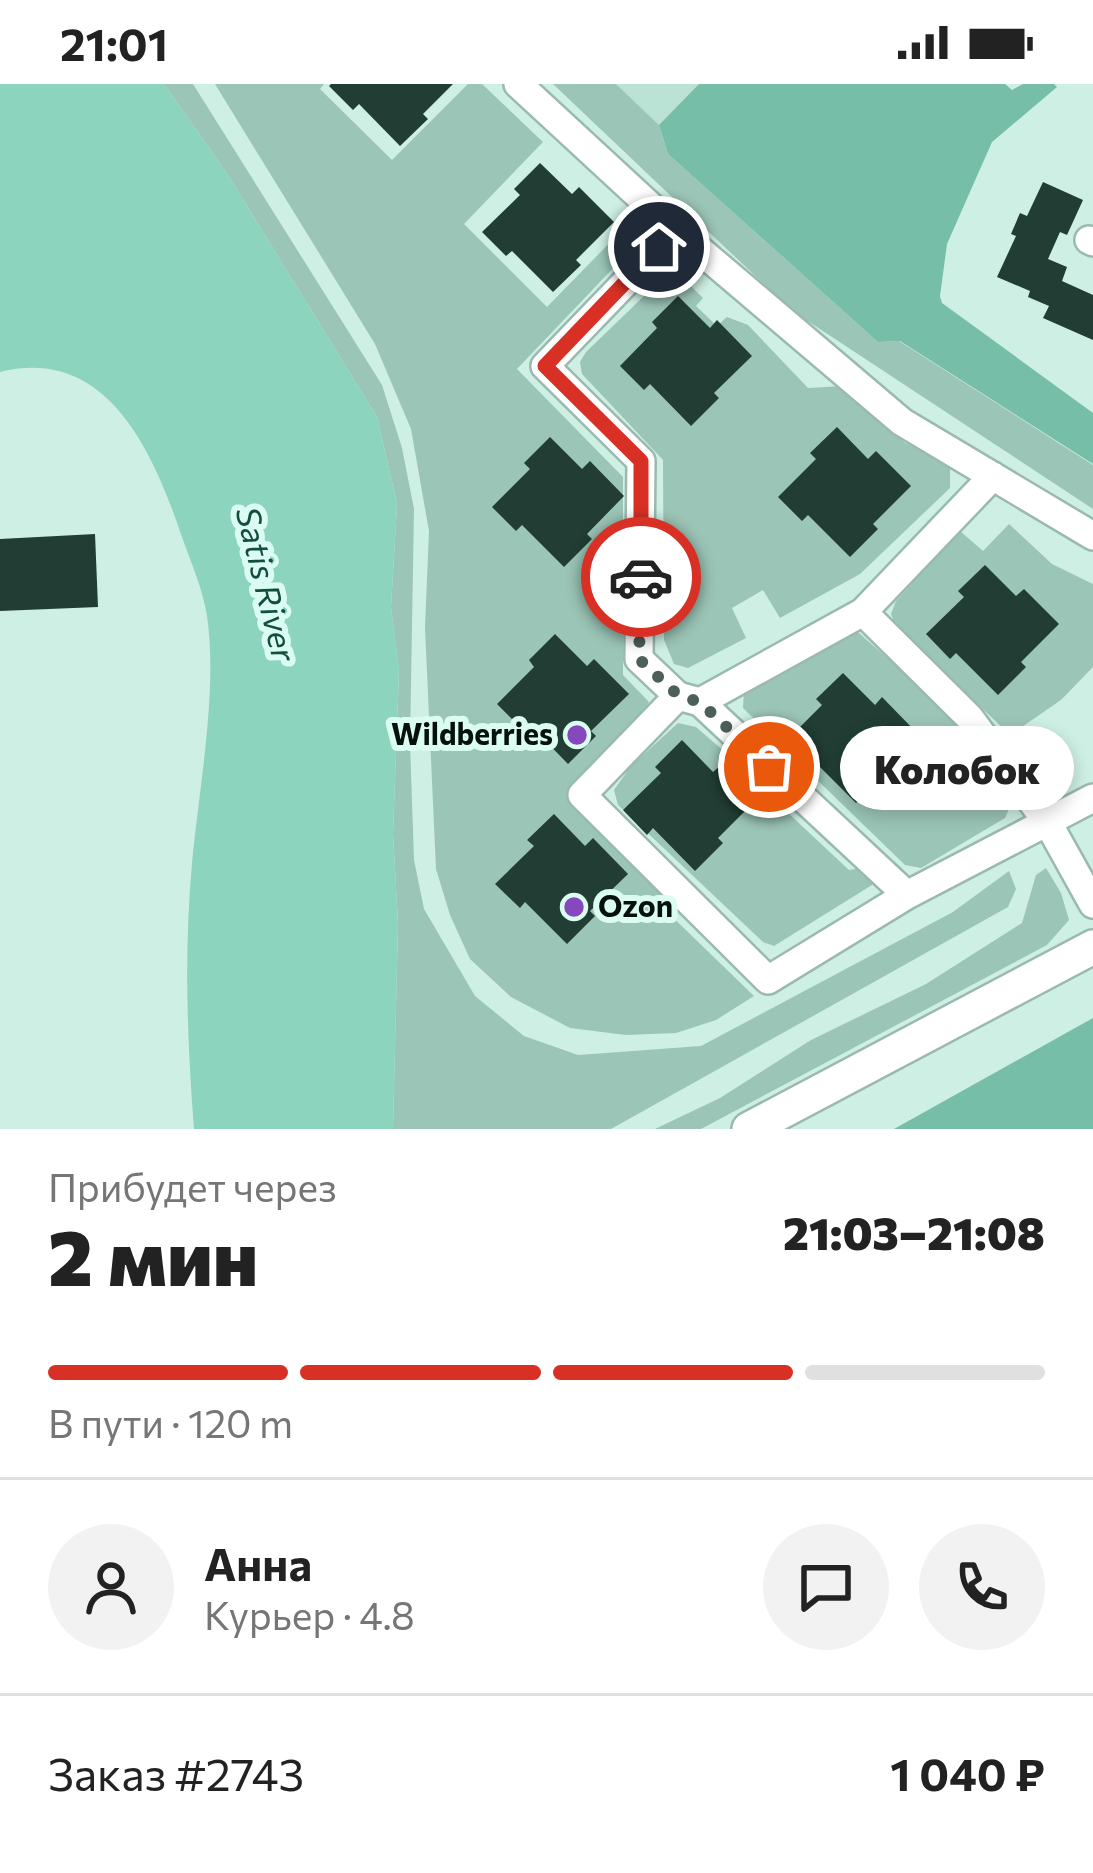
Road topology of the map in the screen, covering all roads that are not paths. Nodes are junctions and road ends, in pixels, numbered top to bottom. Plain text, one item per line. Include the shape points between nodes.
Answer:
1 (518, 84) edge
2 (676, 230) junction
3 (993, 476) junction
4 (1093, 536) edge
5 (863, 612) junction
6 (689, 699) junction
7 (1093, 798) edge
8 (1048, 823) junction
9 (907, 895) junction
10 (1093, 904) edge
11 (1092, 942) edge
12 (749, 1129) edge

1 - 2 lane
2 - 3 lane via 902,422
2 - 6 lane via 545,366 641,461 639,659
3 - 4 lane
3 - 5 lane
5 - 6 lane
5 - 8 lane via 969,717
6 - 9 lane
6 - 9 lane via 582,795 769,980
7 - 8 lane
8 - 9 lane
8 - 10 lane
11 - 12 main road

